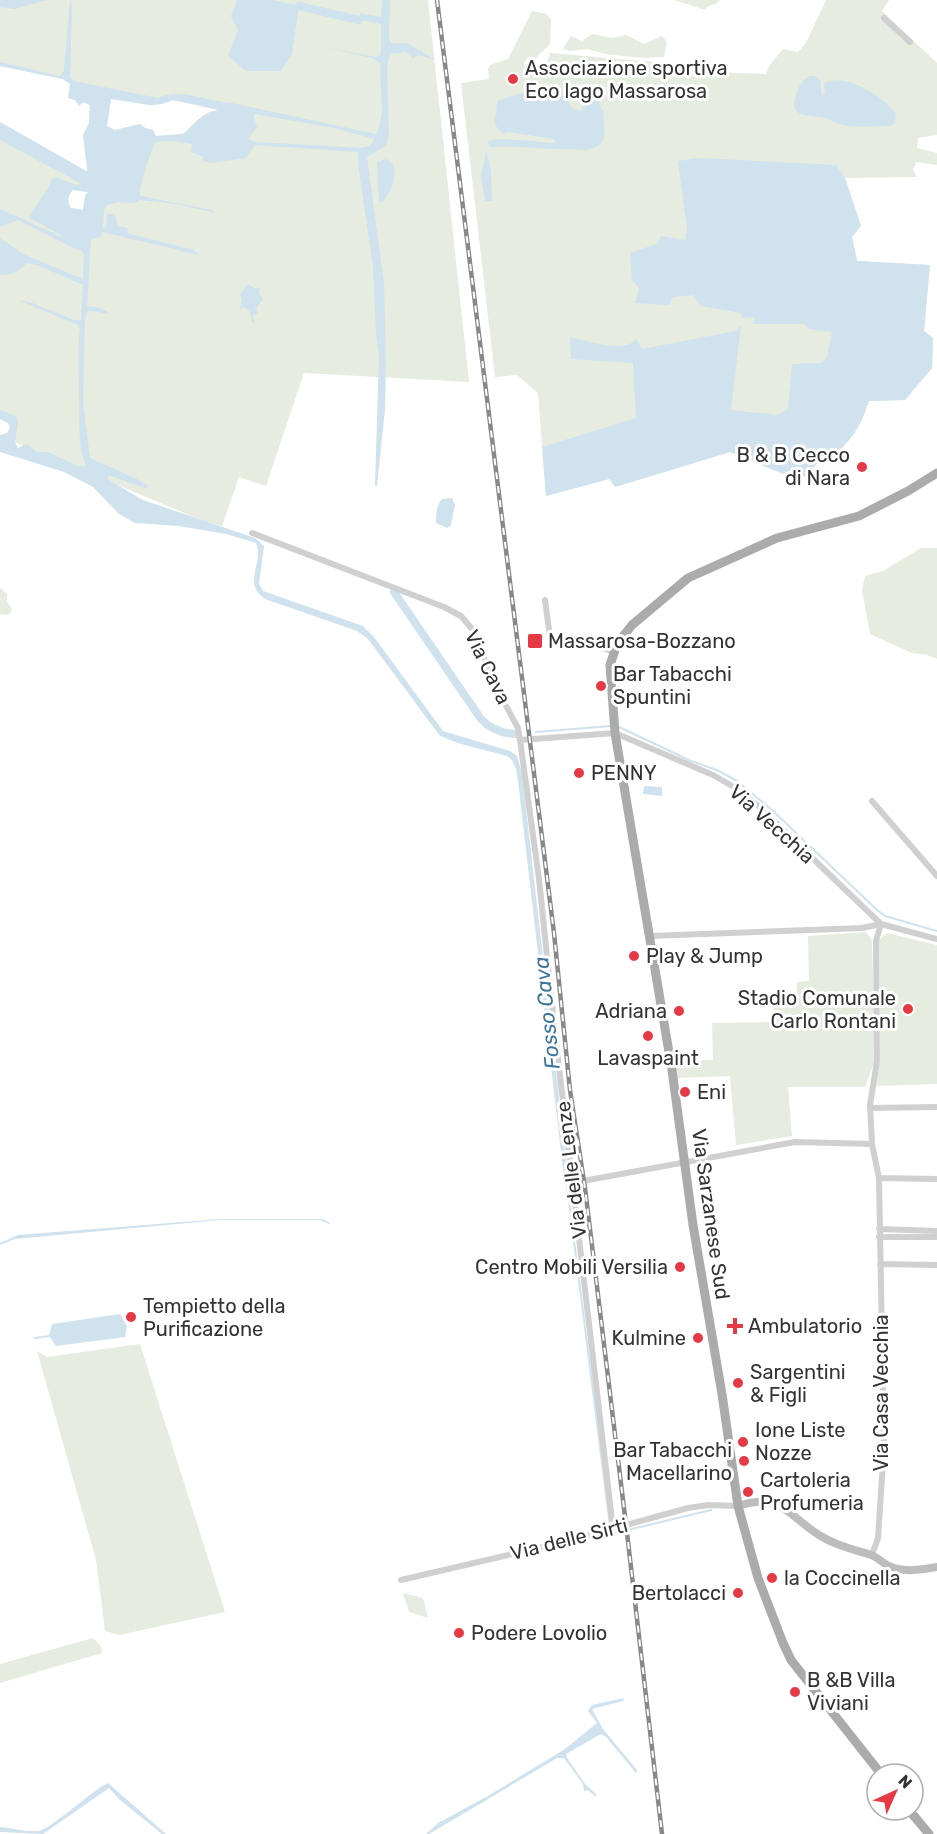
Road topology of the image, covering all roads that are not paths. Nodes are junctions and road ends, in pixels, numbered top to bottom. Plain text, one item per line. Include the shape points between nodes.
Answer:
1 (884, 18) dead end
2 (910, 42) dead end
3 (937, 473) edge
4 (252, 533) dead end
5 (545, 600) dead end
6 (614, 652) junction
7 (615, 729) junction
8 (520, 740) junction
9 (872, 801) dead end
10 (937, 876) edge
11 (881, 924) junction
12 (650, 936) junction
13 (937, 939) edge
14 (937, 1107) edge
15 (870, 1108) junction
16 (872, 1144) junction
17 (684, 1162) junction
18 (879, 1178) junction
19 (937, 1179) edge
20 (573, 1183) junction
21 (937, 1232) edge
22 (879, 1233) junction
23 (937, 1237) edge
24 (880, 1264) junction
25 (937, 1265) edge
26 (738, 1506) junction
27 (610, 1530) junction
28 (872, 1555) junction
29 (937, 1567) edge
30 (401, 1580) dead end
31 (871, 1762) edge

1 - 2 street
3 - 6 main road via 859,516 777,538 688,578 632,625
4 - 8 street, Via Cava via 461,616 472,629
5 - 6 street via 552,644 597,646
6 - 7 main road, Via Sarzanese Sud via 610,665
7 - 8 street
7 - 11 street, Via Vecchia via 739,790
7 - 12 main road, Via Sarzanese Sud
8 - 20 street, Via delle Lenze
9 - 10 street
11 - 12 street via 862,928
11 - 13 street
11 - 15 street, Via Casa Vecchia via 876,941 878,1061
12 - 17 main road, Via Sarzanese Sud
14 - 15 street
15 - 16 street, Via Casa Vecchia
16 - 17 street via 795,1142
16 - 18 street, Via Casa Vecchia
17 - 20 street
17 - 26 main road, Via Sarzanese Sud
18 - 19 street
18 - 22 street, Via Casa Vecchia
20 - 27 street, Via delle Lenze
21 - 22 street
22 - 23 street
22 - 24 street, Via Casa Vecchia
24 - 25 street
24 - 28 street, Via Casa Vecchia via 884,1447 878,1538
26 - 27 street, Via delle Sirti via 688,1508
26 - 28 street via 764,1501 779,1504 820,1536
26 - 31 main road, Via Sarzanese Sud via 756,1572 787,1652
27 - 30 street, Via delle Sirti
28 - 29 street via 889,1567 916,1571

